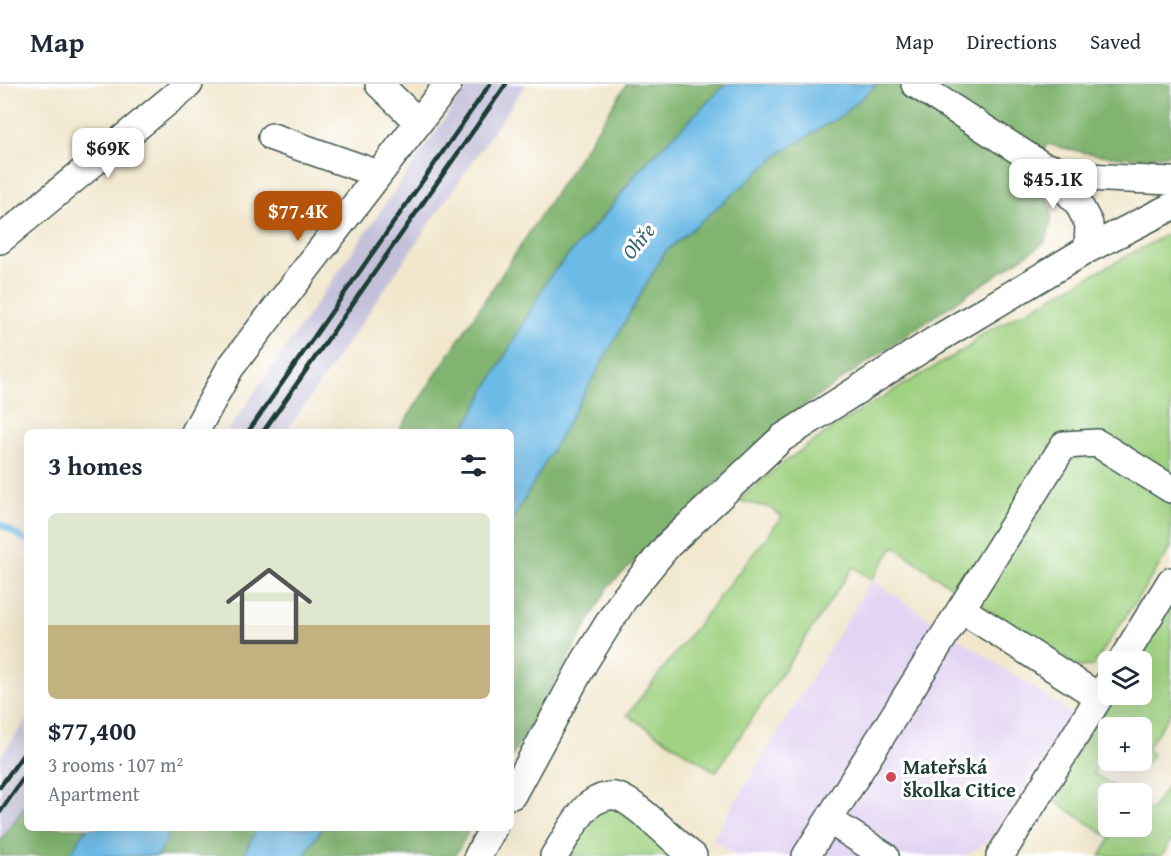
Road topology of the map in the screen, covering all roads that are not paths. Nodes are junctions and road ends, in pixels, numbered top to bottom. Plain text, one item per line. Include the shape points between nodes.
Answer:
1 (189, 84) edge
2 (379, 84) edge
3 (448, 84) edge
4 (915, 84) edge
5 (418, 122) junction
6 (272, 137) dead end
7 (1040, 164) junction
8 (378, 174) junction
9 (1171, 181) edge
10 (1171, 207) edge
11 (0, 240) edge
12 (1088, 249) junction
13 (197, 429) edge
14 (1171, 489) edge
15 (1171, 581) edge
16 (961, 609) junction
17 (1128, 651) edge
18 (1098, 686) edge
19 (1098, 699) edge
20 (514, 791) edge
21 (829, 820) junction
22 (491, 831) edge
23 (478, 856) edge
24 (554, 856) edge
25 (693, 856) edge
26 (806, 856) edge
27 (885, 856) edge
28 (1000, 856) edge

1 - 11 street
2 - 5 street
3 - 5 street
4 - 7 street
5 - 8 street
6 - 8 street
7 - 9 street via 1086,177
7 - 12 street via 1078,203 1089,224
8 - 13 street via 230,368
10 - 12 street
12 - 20 street via 943,335 782,438 668,545 623,600
14 - 16 street via 1097,443 1064,445
15 - 17 street
16 - 18 street
16 - 21 street
19 - 28 street
21 - 26 street
21 - 27 street
22 - 23 street
24 - 25 street via 588,806 598,798 612,795 634,807

